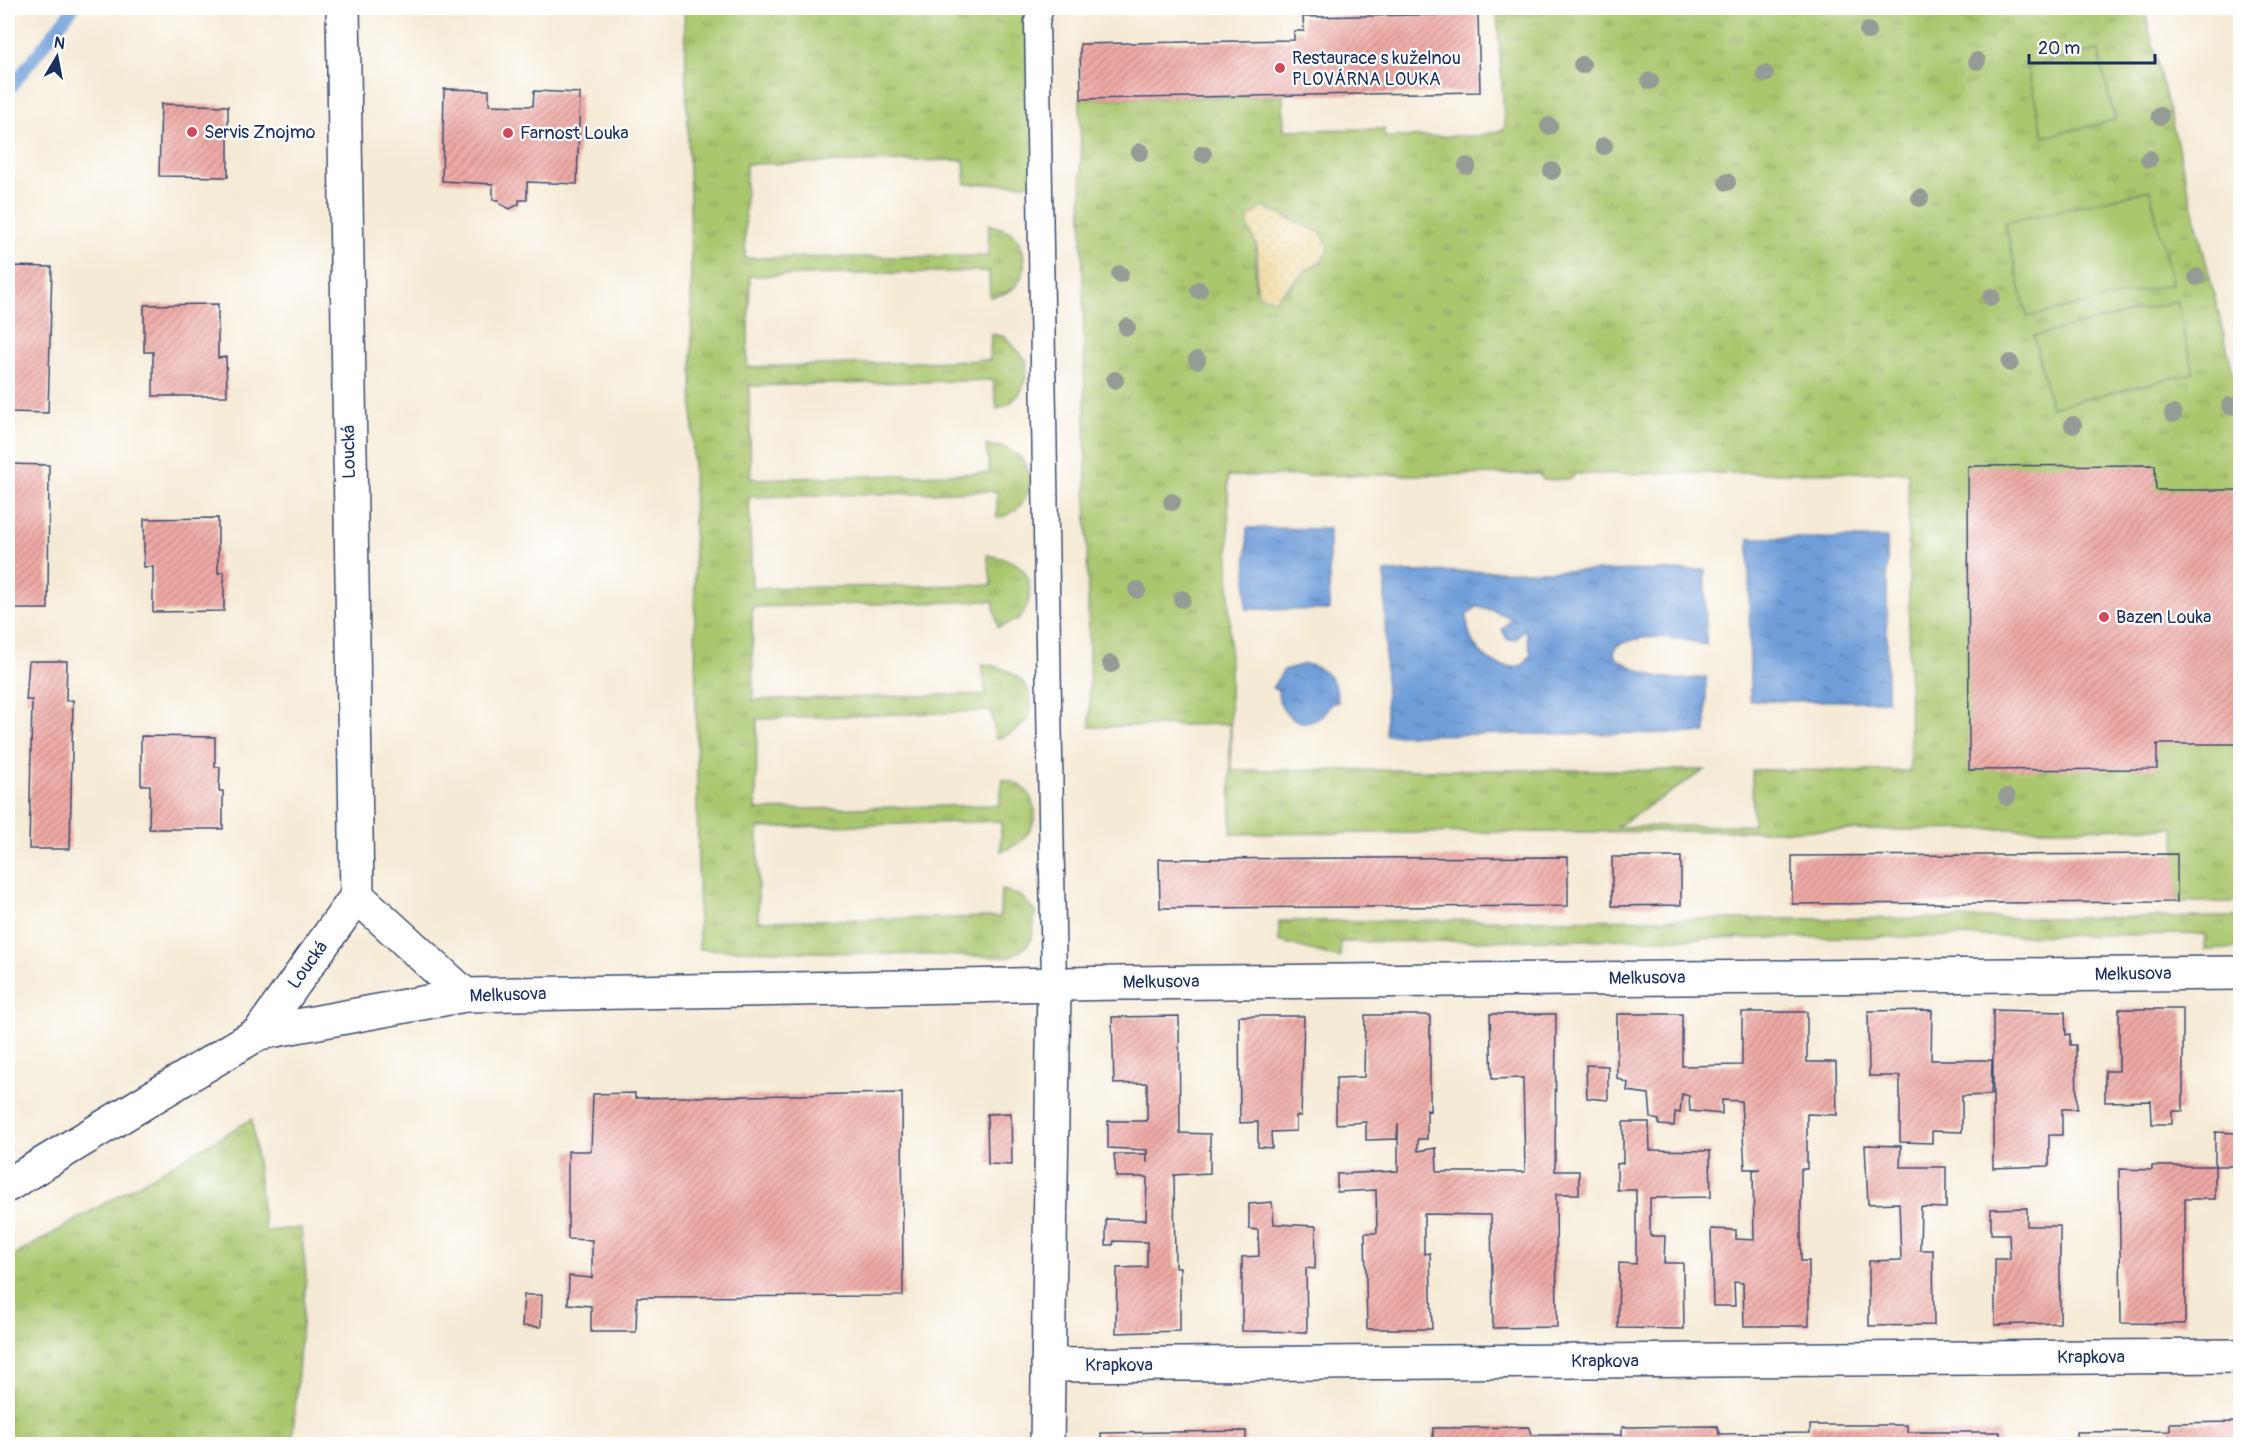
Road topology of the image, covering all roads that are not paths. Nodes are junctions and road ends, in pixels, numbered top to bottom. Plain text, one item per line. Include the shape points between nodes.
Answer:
1 (343, 8) edge
2 (1041, 8) edge
3 (357, 896) junction
4 (2241, 973) edge
5 (1054, 984) junction
6 (465, 995) junction
7 (259, 1033) junction
8 (8, 1185) edge
9 (2241, 1356) edge
10 (1048, 1365) junction
11 (1047, 1444) edge

1 - 3 street, Loucká
2 - 5 lane via 1038,45
3 - 6 street
3 - 7 street, Loucká
4 - 5 street, Melkusova
5 - 6 street, Melkusova
5 - 10 street
6 - 7 street, Melkusova
7 - 8 street, Melkusova
9 - 10 street, Krapkova
10 - 11 street

